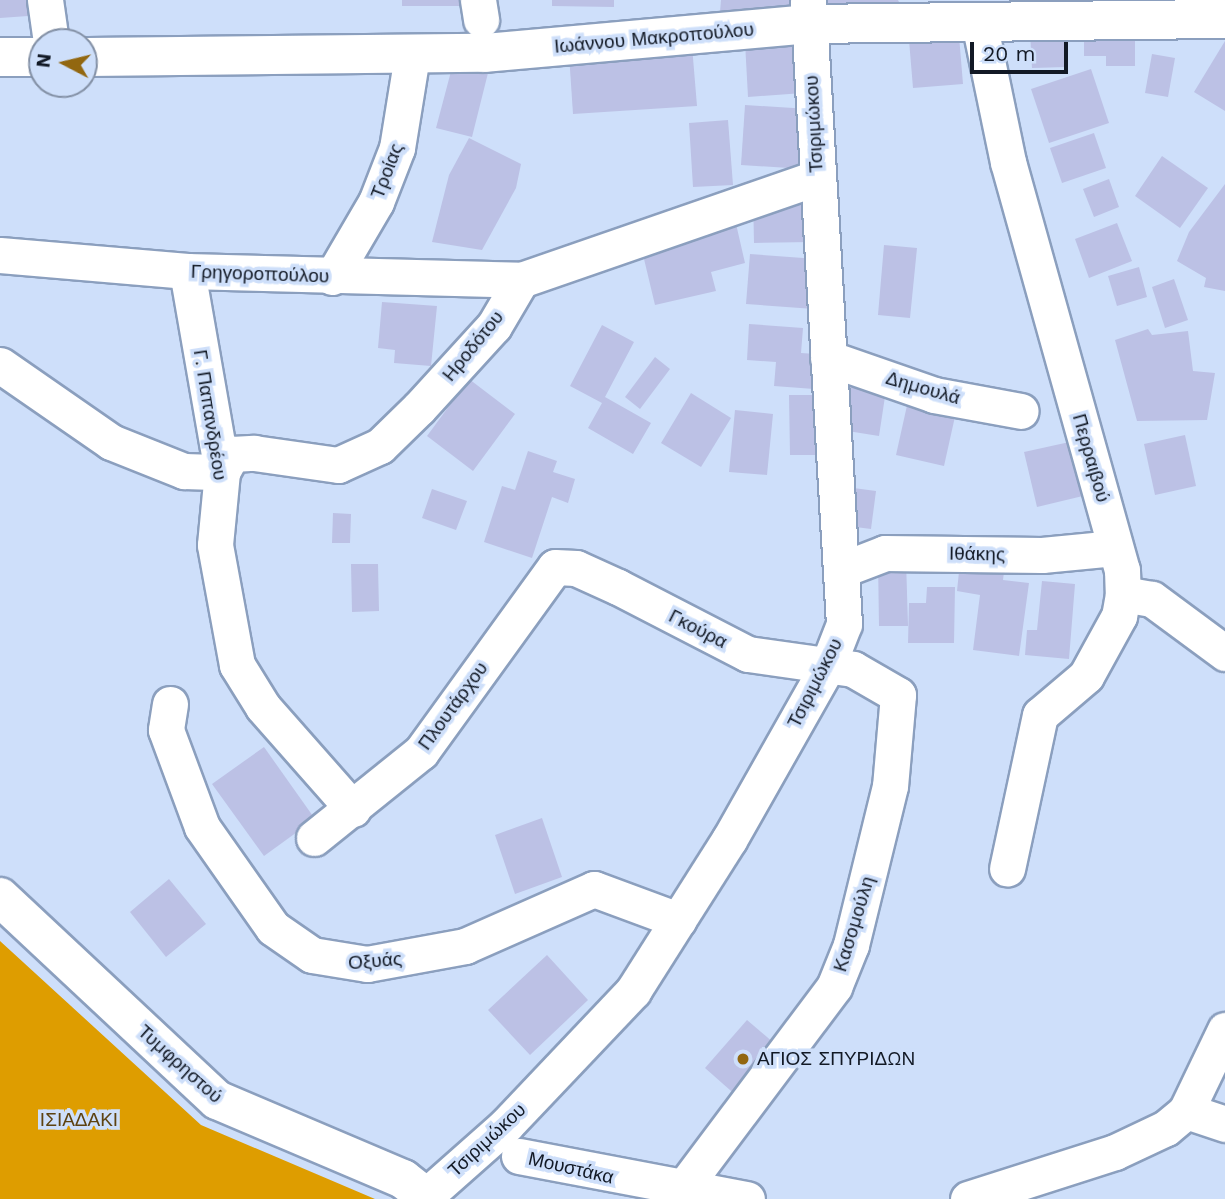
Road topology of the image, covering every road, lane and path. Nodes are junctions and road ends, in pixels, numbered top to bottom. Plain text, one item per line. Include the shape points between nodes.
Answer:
1 (45, 0) edge
2 (808, 12) edge
3 (1220, 12) edge
4 (979, 22) junction
5 (49, 28) edge
6 (412, 55) junction
7 (0, 57) edge
8 (28, 57) edge
9 (98, 57) edge
10 (816, 178) junction
11 (0, 255) edge
12 (187, 271) junction
13 (332, 277) junction
14 (521, 280) junction
15 (828, 359) junction
16 (0, 366) edge
17 (1021, 411) dead end
18 (222, 472) junction
19 (1115, 548) junction
20 (576, 568) joint
21 (841, 570) junction
22 (1123, 594) junction
23 (1225, 653) edge
24 (828, 664) junction
25 (898, 695) joint
26 (170, 704) dead end
27 (353, 809) junction
28 (314, 838) dead end
29 (1007, 869) dead end
30 (0, 897) edge
31 (678, 920) junction
32 (1225, 1030) edge
33 (1176, 1119) junction
34 (1225, 1124) edge
35 (519, 1156) dead end
36 (683, 1188) junction
37 (428, 1197) edge
38 (747, 1199) edge
39 (968, 1199) edge

1 - 5 street
2 - 4 main road, Ιωάννου Μακροπούλου
2 - 6 main road, Ιωάννου Μακροπούλου
2 - 10 street, Τσιριμώκου
3 - 4 main road, Ιωάννου Μακροπούλου
4 - 19 street, Περραιβού via 1008,162
6 - 9 main road, Ιωάννου Μακροπούλου
6 - 13 street, Τροίας via 397,148 376,202
7 - 8 main road
10 - 14 street
10 - 15 street, Τσιριμώκου
11 - 12 street, Γρηγοροπούλου
12 - 13 street, Γρηγοροπούλου
12 - 18 street, Γ. Παπανδρέου
13 - 14 street, Γρηγοροπούλου
14 - 18 street, Ηροδότου via 494,326 380,446 338,465 233,454
15 - 17 street, Δημουλά via 934,395
15 - 21 street, Τσιριμώκου
16 - 18 street via 145,459 200,475
18 - 27 street, Γ. Παπανδρέου via 215,545 237,666 263,707
19 - 21 street, Ιθάκης via 1042,555 885,552
19 - 22 street, Περραιβού
20 - 24 street, Γκούρα via 748,654
20 - 27 street, Πλουτάρχου via 555,567 546,576 421,752
21 - 24 street, Τσιριμώκου via 844,624
22 - 23 street via 1152,599
22 - 29 street, Περραιβού via 1119,616 1076,691 1040,715
24 - 25 street, Γκούρα via 872,675
24 - 31 street, Τσιριμώκου
25 - 36 street, Κασομούλη via 890,786 851,945 834,988
26 - 31 street, Οξυάς via 166,730 202,827 273,928 312,955 367,964 465,946 594,889
27 - 28 street, Πλουτάρχου
30 - 37 main road, Τυμφρηστού via 216,1100
31 - 37 street, Τσιριμώκου via 625,1000 506,1125
32 - 33 street
33 - 34 street
33 - 39 street via 1115,1152
35 - 36 street, Μουστάκα
36 - 38 street, Μουστάκα

